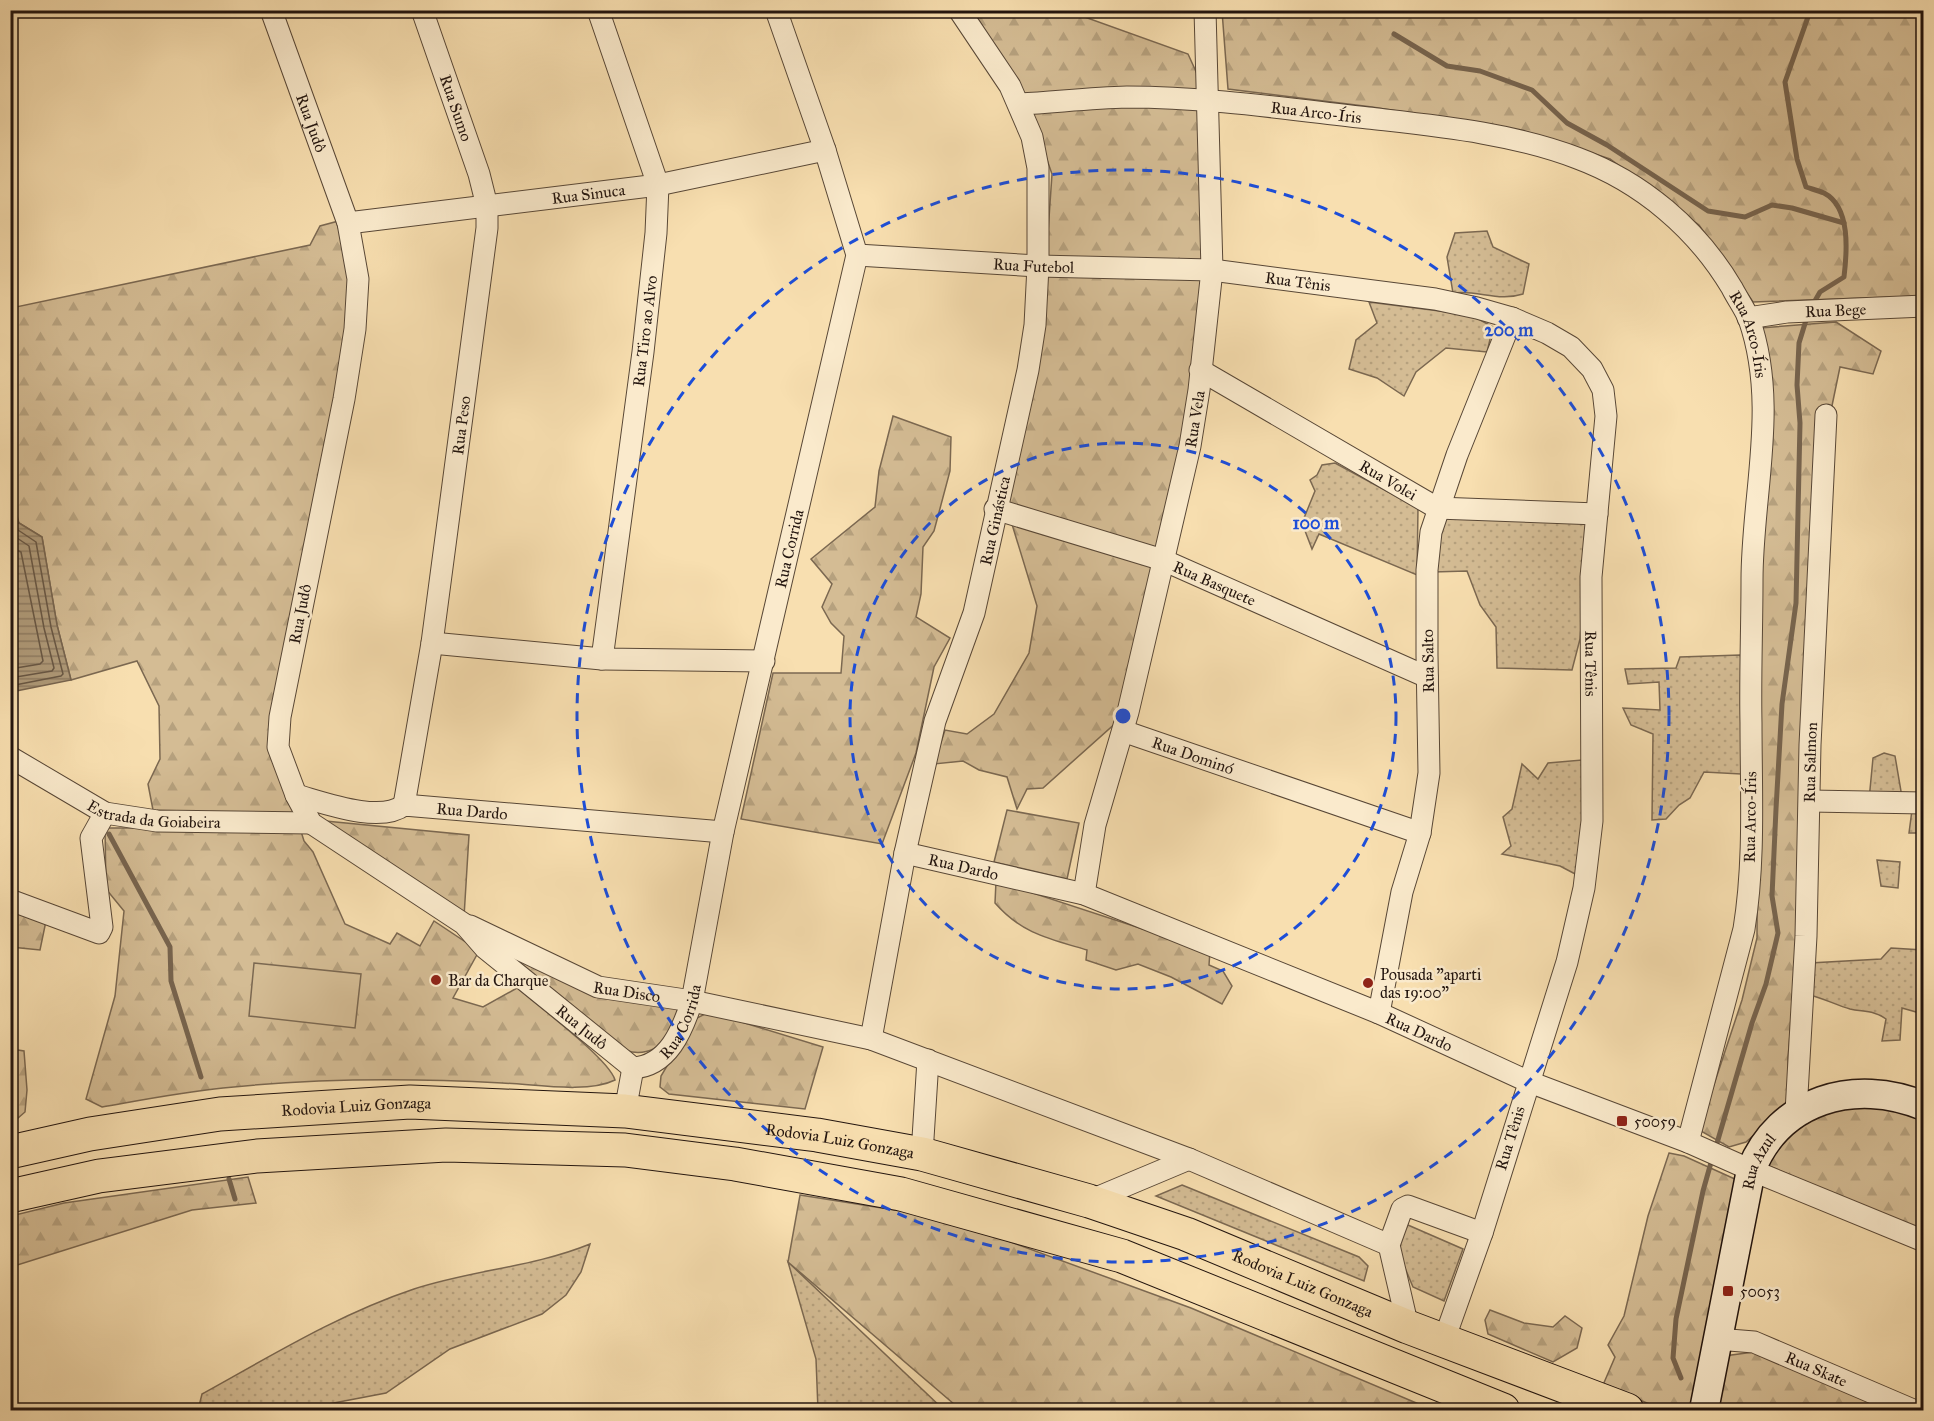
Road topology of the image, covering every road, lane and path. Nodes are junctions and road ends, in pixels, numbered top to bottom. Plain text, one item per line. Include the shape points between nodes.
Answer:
1 (271, 10) edge
2 (422, 10) edge
3 (598, 10) edge
4 (776, 10) edge
5 (959, 10) edge
6 (1205, 10) edge
7 (1209, 100) junction
8 (1020, 104) junction
9 (825, 150) junction
10 (658, 185) junction
11 (487, 206) junction
12 (348, 223) junction
13 (857, 255) junction
14 (1038, 266) junction
15 (1212, 270) junction
16 (1923, 306) edge
17 (1512, 318) junction
18 (1748, 318) junction
19 (1200, 370) junction
20 (1826, 415) dead end
21 (1437, 508) junction
22 (995, 509) junction
23 (1597, 514) junction
24 (1163, 560) junction
25 (432, 643) junction
26 (602, 660) junction
27 (764, 661) junction
28 (1427, 677) junction
29 (1123, 731) junction
30 (10, 757) edge
31 (296, 795) junction
32 (1810, 801) junction
33 (1923, 803) edge
34 (404, 805) junction
35 (105, 813) junction
36 (311, 824) junction
37 (723, 832) junction
38 (1420, 833) junction
39 (905, 853) junction
40 (1084, 894) junction
41 (10, 900) edge
42 (464, 924) junction
43 (692, 1001) junction
44 (1379, 1013) junction
45 (871, 1039) junction
46 (928, 1060) junction
47 (633, 1068) junction
48 (1527, 1081) junction
49 (1923, 1106) edge
50 (626, 1111) junction
51 (1796, 1112) junction
52 (1704, 1149) junction
53 (10, 1152) edge
54 (922, 1154) junction
55 (1189, 1159) junction
56 (1751, 1170) junction
57 (10, 1196) edge
58 (1089, 1201) junction
59 (1482, 1233) junction
60 (1923, 1241) edge
61 (1389, 1245) junction
62 (1408, 1327) junction
63 (1444, 1341) junction
64 (1716, 1346) junction
65 (1503, 1410) edge
66 (1627, 1410) edge
67 (1704, 1410) edge
68 (1913, 1410) edge

1 - 12 street, Rua Judô
2 - 11 street, Rua Sumo
3 - 10 street, Rua Tiro ao Alvo
4 - 9 street, Rua Corrida
5 - 8 street, Rua Ginástica
6 - 7 street, Rua Vela
7 - 8 street, Rua Arco-Íris via 1126,97
7 - 15 street, Rua Vela
7 - 18 street, Rua Arco-Íris via 1449,128 1577,157 1623,179 1663,207 1699,240 1719,266
8 - 14 street, Rua Ginástica via 1038,168
9 - 10 street, Rua Sinuca
9 - 13 street, Rua Corrida
10 - 11 street, Rua Sinuca
10 - 26 street, Rua Tiro ao Alvo via 644,340
11 - 12 street, Rua Sinuca
11 - 25 street, Rua Peso
12 - 31 street, Rua Judô via 358,279 355,329 280,717 278,747
13 - 14 street, Rua Futebol
13 - 27 street, Rua Corrida
14 - 15 street, Rua Futebol
14 - 22 street, Rua Ginástica via 1028,370
15 - 17 street, Rua Tênis via 1435,299
15 - 19 street, Rua Vela
16 - 18 street, Rua Bege
17 - 21 street, Rua Salto
17 - 23 street, Rua Tênis via 1571,347 1592,369 1603,390 1606,416
18 - 52 street, Rua Arco-Íris via 1762,374 1764,420 1752,574 1748,901
19 - 21 street, Rua Volei
19 - 24 street, Rua Vela via 1190,446
20 - 32 street, Rua Salmon
21 - 23 street, Rua Volei
21 - 28 street, Rua Salto via 1427,570
22 - 24 street, Rua Basquete
22 - 39 street, Rua Ginástica via 974,613 935,721
23 - 48 street, Rua Tênis via 1592,577 1589,856 1567,962
24 - 28 street, Rua Basquete
24 - 29 street, Rua Vela
25 - 26 street
25 - 34 street, Rua Peso
26 - 27 street
27 - 37 street, Rua Corrida
28 - 38 street, Rua Salto via 1429,773
29 - 38 street, Rua Dominó
29 - 40 street via 1095,825
30 - 35 street, Estrada da Goiabeira
31 - 34 street, Rua Dardo via 380,813
31 - 36 street, Rua Judô
32 - 33 street
32 - 51 street, Rua Salmon
34 - 37 street, Rua Dardo
35 - 36 street, Estrada da Goiabeira via 157,821
35 - 41 street via 92,838 102,927 99,933
36 - 42 street, Rua Judô
37 - 43 street, Rua Corrida
38 - 44 street, Rua Salto via 1402,892
39 - 40 street, Rua Dardo
39 - 45 street, Rua Ginástica
40 - 44 street, Rua Dardo
42 - 43 street, Rua Disco via 598,987
42 - 47 street, Rua Judô via 485,948
43 - 45 street, Rua Disco
43 - 47 street, Rua Corrida via 672,1046 653,1064
44 - 48 street, Rua Dardo
45 - 46 street, Rua Disco
46 - 54 street
46 - 55 street, Rua Disco
47 - 50 street
48 - 52 street, Rua Dardo
48 - 59 street, Rua Tênis
49 - 51 main road, Rua Azul via 1890,1096 1855,1095 1827,1097
50 - 53 highway, Rodovia Luiz Gonzaga via 410,1102 220,1114 90,1134
50 - 54 highway, Rodovia Luiz Gonzaga via 712,1120
51 - 56 main road, Rua Azul via 1772,1132
52 - 56 street, Rua Dardo
54 - 58 highway, Rodovia Luiz Gonzaga
55 - 58 street
55 - 61 street, Rua Disco
56 - 60 street, Rua Dardo
56 - 64 main road, Rua Azul
57 - 65 highway via 99,1176 257,1156 434,1145 625,1150 735,1164 901,1194 1122,1256
58 - 62 highway, Rodovia Luiz Gonzaga via 1186,1234
59 - 61 street via 1408,1206 1400,1213
59 - 63 street, Rua Tênis
61 - 62 street
62 - 63 highway, Rodovia Luiz Gonzaga
63 - 66 highway, Rodovia Luiz Gonzaga
64 - 67 main road, Rua Azul
64 - 68 street, Rua Skate via 1754,1342

